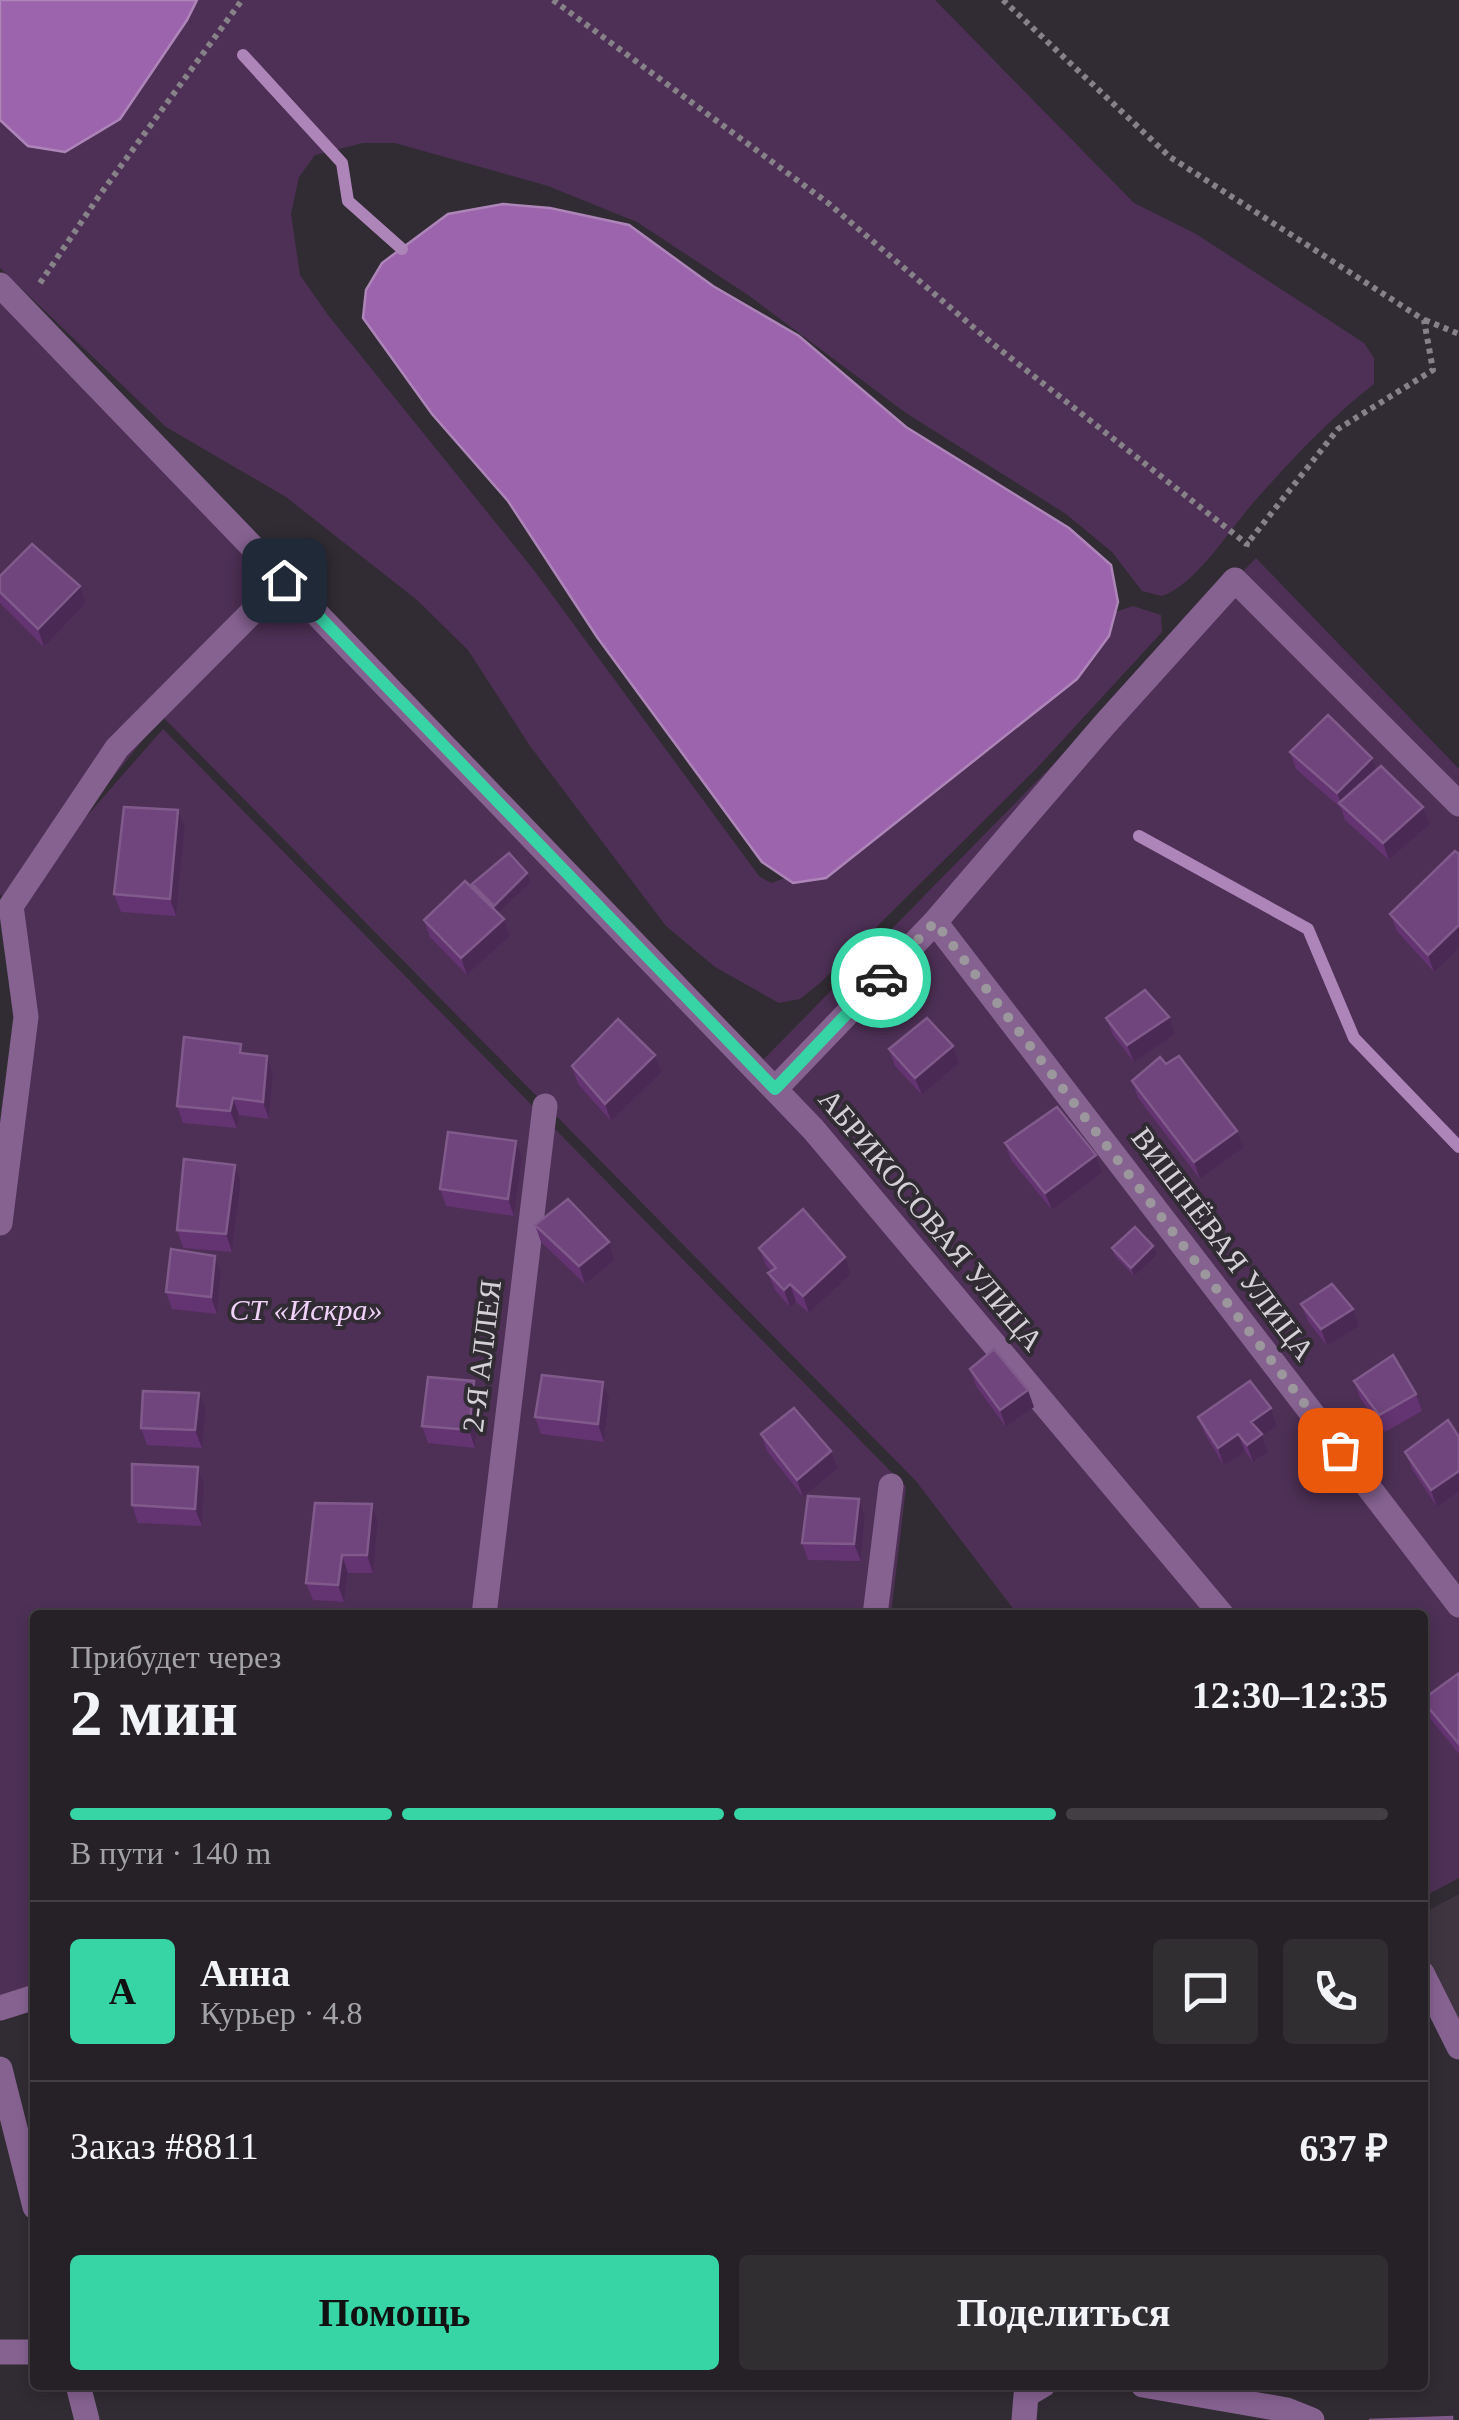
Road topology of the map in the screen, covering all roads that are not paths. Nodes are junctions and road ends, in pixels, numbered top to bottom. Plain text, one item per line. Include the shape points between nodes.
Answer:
1 (0, 286) edge
2 (284, 580) junction
3 (1459, 804) edge
4 (5, 900) edge
5 (935, 922) junction
6 (775, 1089) junction
7 (545, 1106) dead end
8 (0, 1223) edge
9 (891, 1486) dead end
10 (1459, 1605) edge
11 (485, 1610) edge
12 (876, 1610) edge
13 (1218, 1610) edge
14 (1428, 1986) edge
15 (30, 1999) edge
16 (0, 2008) edge
17 (1459, 2048) edge
18 (0, 2070) edge
19 (30, 2187) edge
20 (0, 2352) edge
21 (30, 2352) edge
22 (79, 2390) edge
23 (1034, 2390) edge
24 (1172, 2390) edge
25 (86, 2420) edge
26 (1024, 2420) edge
27 (1312, 2420) edge

1 - 2 street, АБРИКОСОВАЯ УЛИЦА
2 - 4 street via 118,748
2 - 6 street, АБРИКОСОВАЯ УЛИЦА
3 - 5 street via 1235,580
4 - 8 street via 26,1017
5 - 6 street
5 - 10 street, ВИШНЁВАЯ УЛИЦА
6 - 13 street, АБРИКОСОВАЯ УЛИЦА
7 - 11 street, 2-Я АЛЛЕЯ
9 - 12 street
14 - 17 street
15 - 16 street
18 - 19 street
20 - 21 street
22 - 25 street
23 - 26 street via 1026,2395
24 - 27 street

